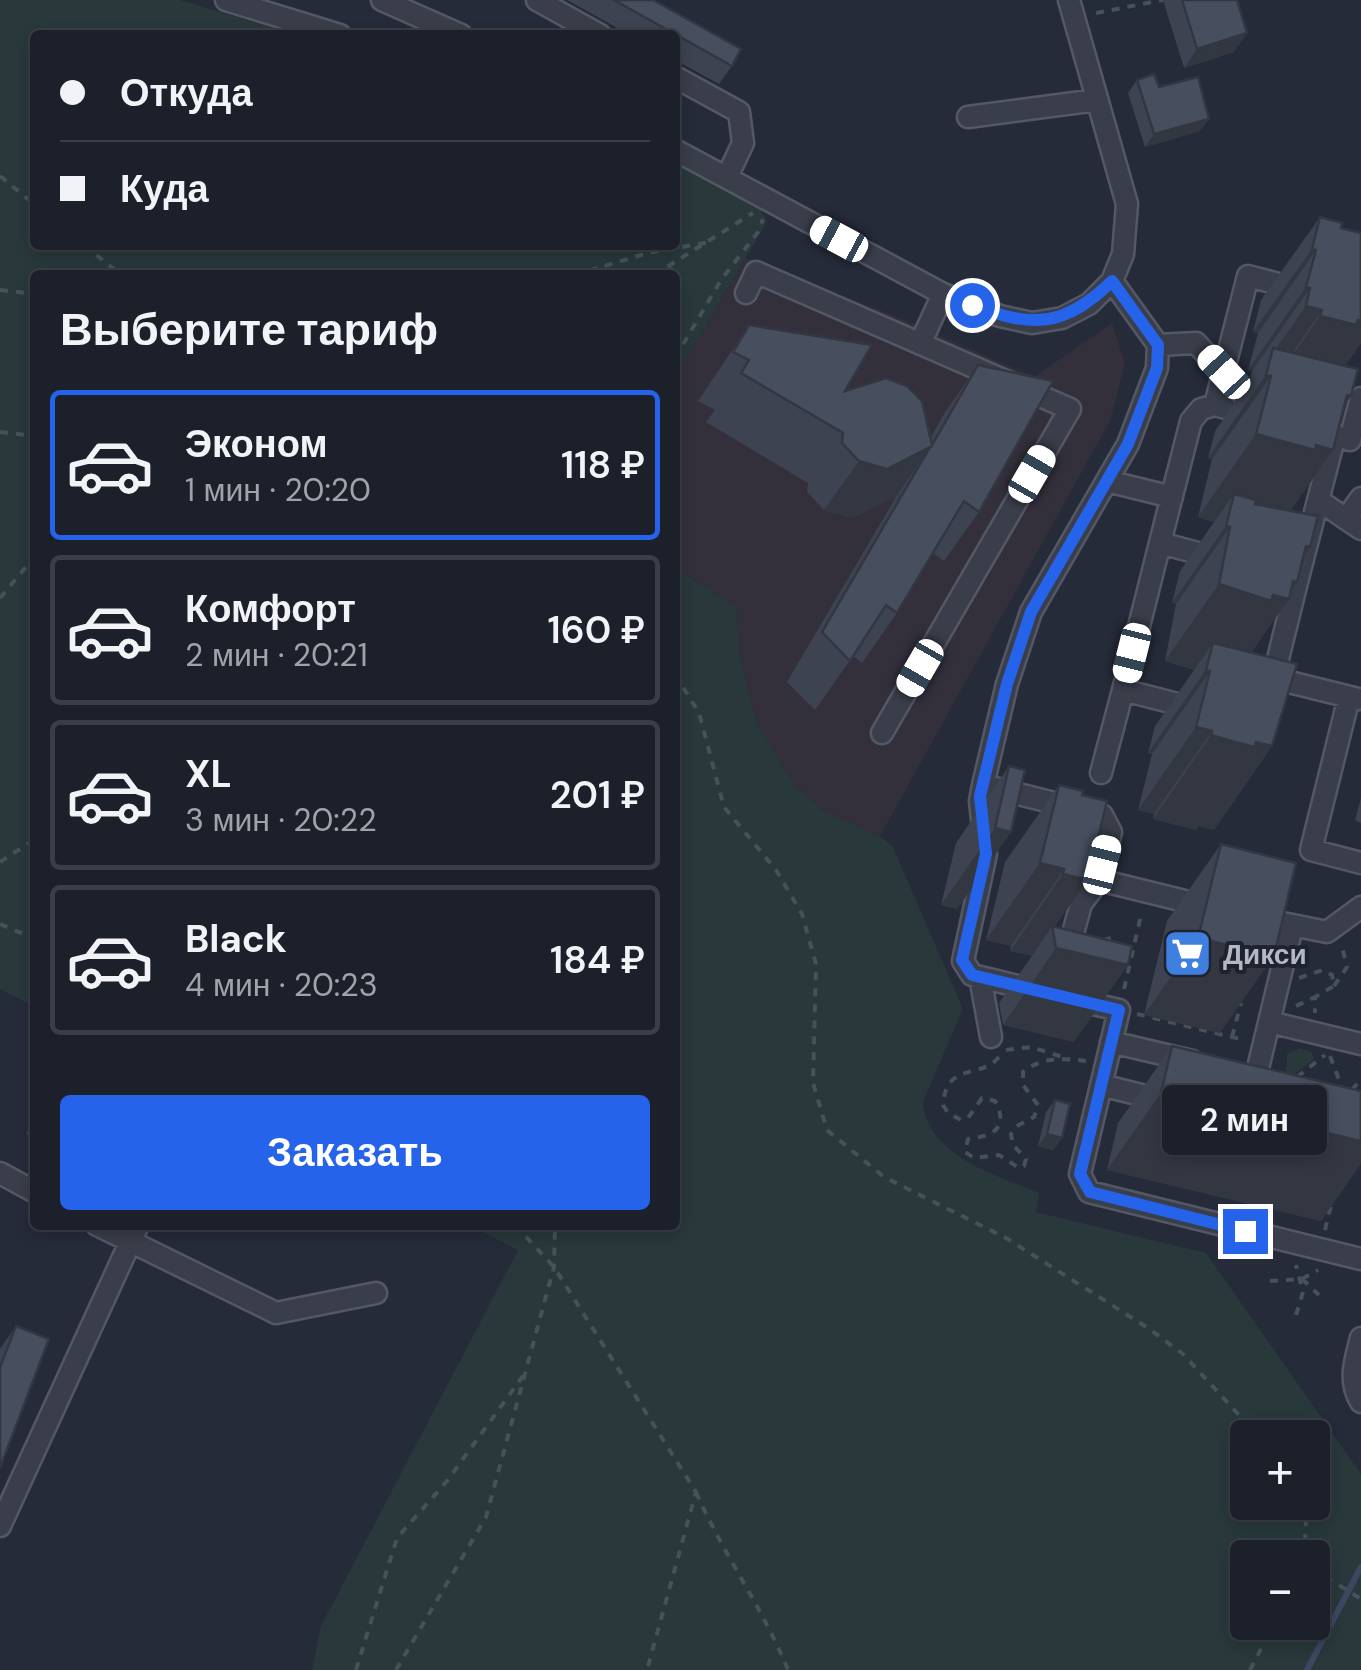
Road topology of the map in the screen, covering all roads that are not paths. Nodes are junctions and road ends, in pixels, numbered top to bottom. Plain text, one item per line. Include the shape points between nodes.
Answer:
1 (226, 0) edge
2 (382, 0) edge
3 (537, 0) edge
4 (1069, 0) edge
5 (324, 30) edge
6 (450, 30) edge
7 (591, 30) edge
8 (680, 79) edge
9 (1097, 100) junction
10 (968, 118) dead end
11 (680, 153) edge
12 (727, 177) junction
13 (1112, 281) junction
14 (746, 293) dead end
15 (943, 294) junction
16 (1323, 295) edge
17 (920, 344) junction
18 (1158, 345) junction
19 (1224, 372) junction
20 (1361, 398) edge
21 (1215, 405) junction
22 (1249, 414) dead end
23 (1300, 427) edge
24 (1335, 436) junction
25 (1107, 481) junction
26 (1172, 497) junction
27 (1361, 498) edge
28 (1318, 500) junction
29 (1354, 524) edge
30 (1160, 543) junction
31 (1298, 578) junction
32 (1273, 678) junction
33 (1122, 690) junction
34 (1355, 699) edge
35 (1265, 709) edge
36 (1209, 712) edge
37 (882, 734) dead end
38 (1101, 774) dead end
39 (983, 784) junction
40 (1361, 863) edge
41 (1099, 880) junction
42 (1361, 907) edge
43 (1292, 927) junction
44 (980, 977) junction
45 (1062, 978) edge
46 (1268, 1022) junction
47 (991, 1038) dead end
48 (1111, 1042) junction
49 (1361, 1044) edge
50 (1237, 1072) junction
51 (1103, 1075) junction
52 (1191, 1107) edge
53 (1248, 1110) edge
54 (0, 1174) edge
55 (30, 1189) edge
56 (134, 1234) edge
57 (1352, 1257) edge
58 (376, 1293) dead end
59 (1361, 1338) edge
60 (1361, 1402) edge
61 (0, 1526) edge

1 - 5 street
2 - 6 street
3 - 7 street
4 - 9 street
8 - 12 street via 739,112 744,143
9 - 10 street
9 - 13 street via 1127,204 1123,254
11 - 12 street
12 - 15 street
13 - 15 street via 1090,304 1062,318 1032,322
13 - 18 street
14 - 17 street via 756,272
15 - 17 street
16 - 19 street via 1248,276
17 - 37 street via 1070,409
18 - 19 street via 1196,343
18 - 25 street via 1157,368
19 - 21 street
20 - 24 street via 1350,440
21 - 22 street
21 - 26 street via 1191,422
23 - 24 street
24 - 28 street
25 - 26 street
25 - 39 street via 1031,612
26 - 30 street
27 - 29 street
28 - 29 street
28 - 31 street
30 - 31 street
30 - 33 street
31 - 32 street
32 - 34 street
32 - 35 street
33 - 36 street
33 - 38 street
34 - 40 street via 1311,850
39 - 41 street via 1102,815 1111,832
39 - 44 street via 986,854 962,960
41 - 43 street
41 - 45 street via 1081,904
42 - 43 street via 1333,930
43 - 46 street
44 - 47 street
44 - 48 street via 1119,1010
46 - 49 street
46 - 50 street via 1263,1045
48 - 50 street
48 - 51 street
50 - 53 street
51 - 52 street
51 - 57 street via 1080,1174 1090,1192
54 - 55 street
56 - 58 street via 276,1313
56 - 61 street
59 - 60 street via 1353,1371

